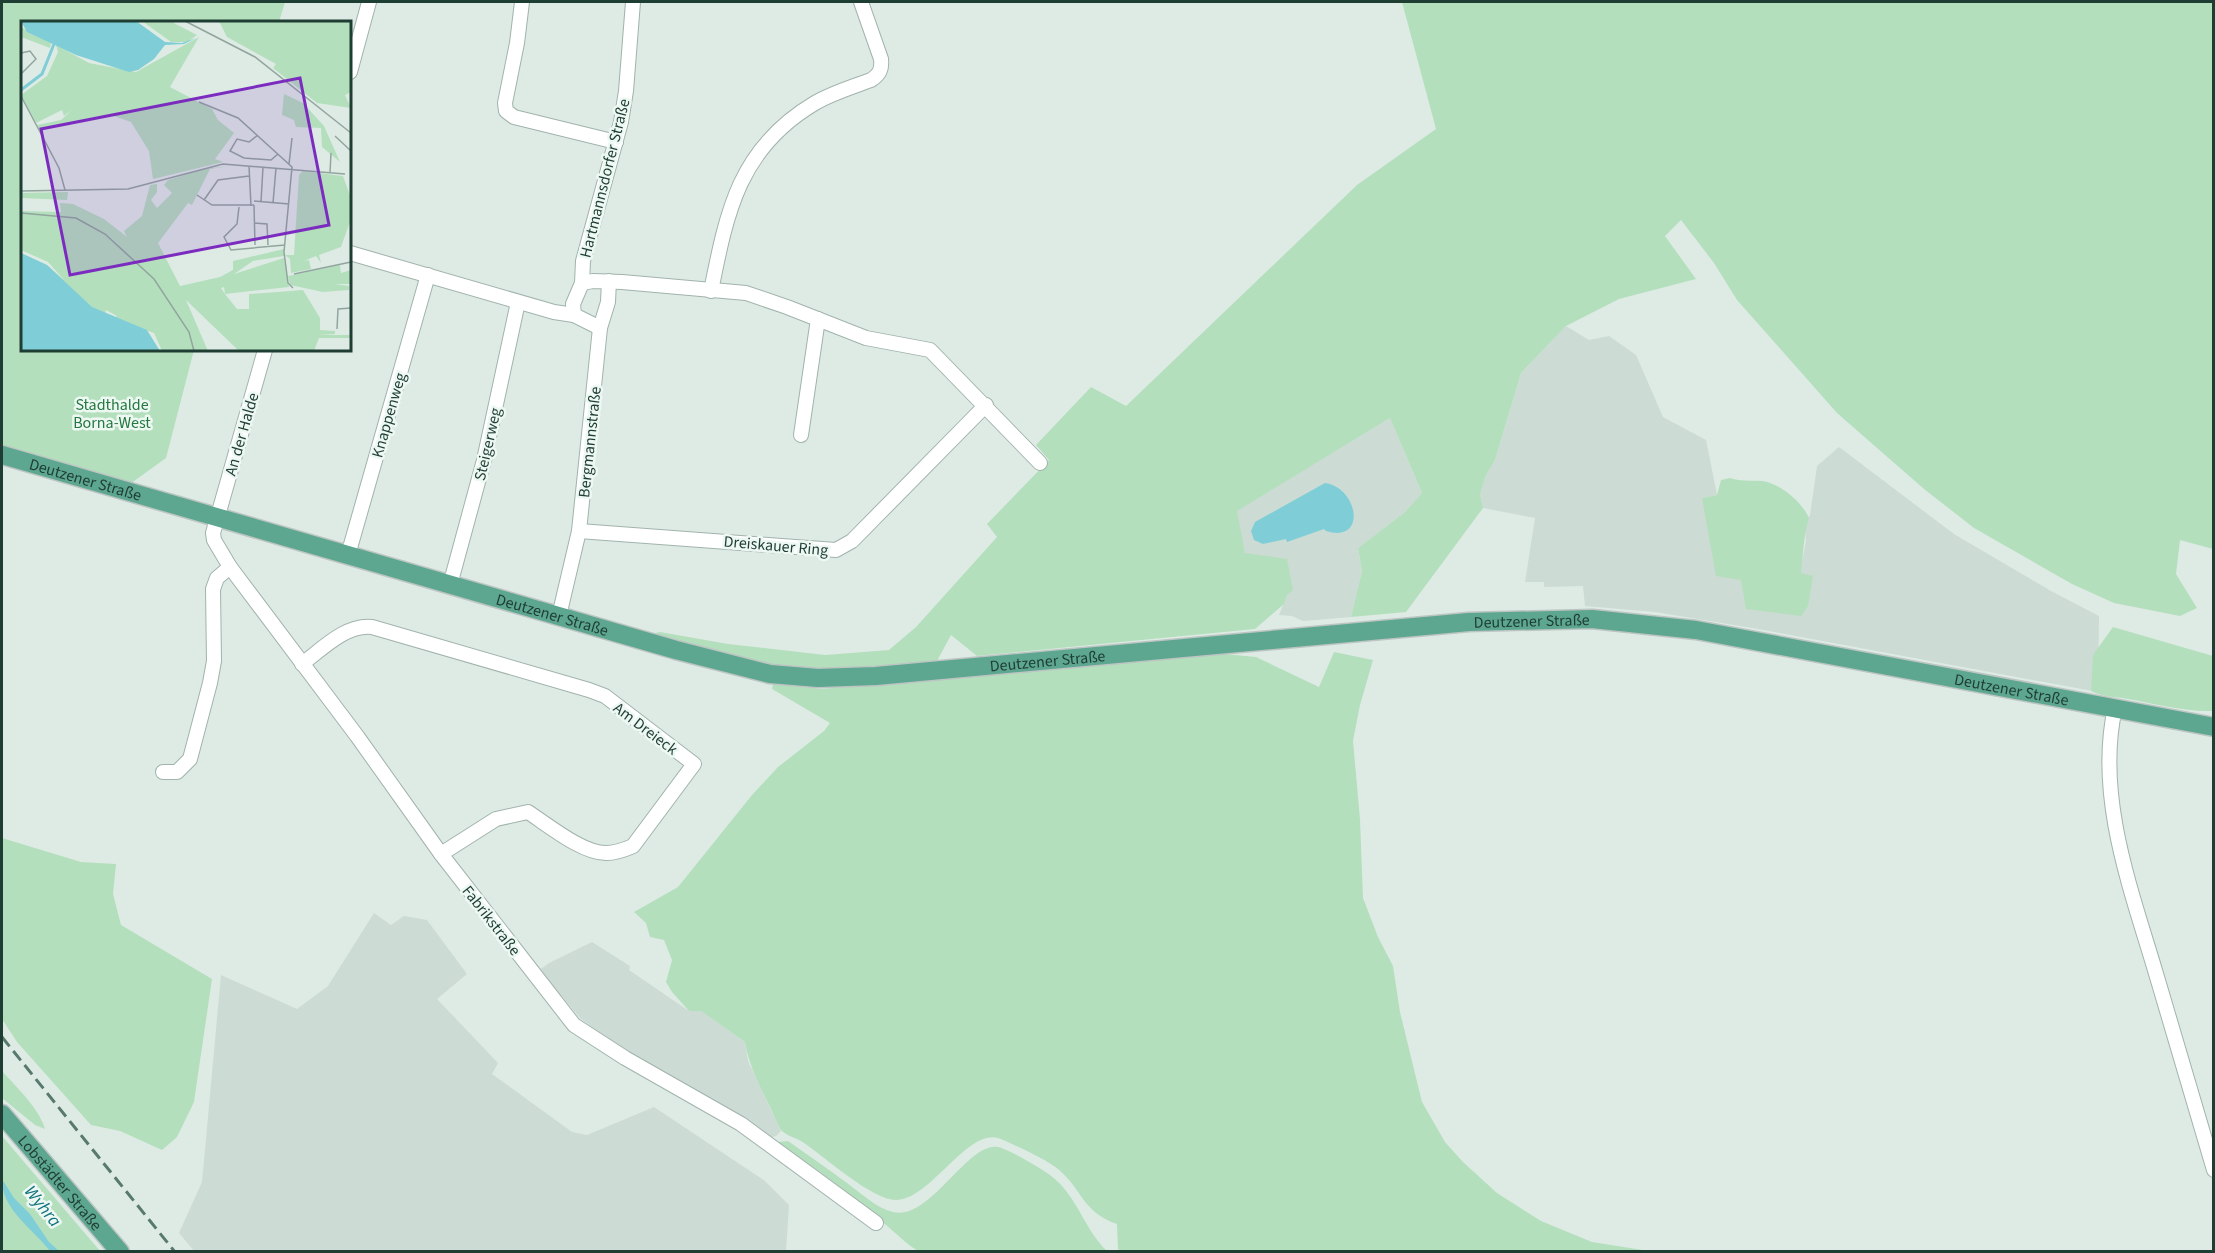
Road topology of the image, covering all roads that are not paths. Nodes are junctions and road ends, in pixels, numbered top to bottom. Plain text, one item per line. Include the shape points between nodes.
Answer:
1 (369, 2) edge
2 (522, 2) edge
3 (633, 2) edge
4 (861, 2) edge
5 (351, 68) edge
6 (616, 142) junction
7 (351, 253) edge
8 (428, 275) junction
9 (609, 281) junction
10 (582, 283) junction
11 (711, 291) junction
12 (518, 302) junction
13 (574, 315) junction
14 (818, 319) junction
15 (600, 328) junction
16 (265, 351) edge
17 (986, 405) junction
18 (801, 435) dead end
19 (2, 455) edge
20 (1040, 463) dead end
21 (216, 518) junction
22 (579, 531) junction
23 (348, 555) junction
24 (230, 567) junction
25 (450, 585) junction
26 (559, 616) junction
27 (302, 664) junction
28 (2115, 708) junction
29 (2214, 727) edge
30 (163, 772) dead end
31 (441, 854) junction
32 (2, 1114) edge
33 (2214, 1170) edge
34 (876, 1222) dead end
35 (120, 1251) edge

1 - 5 street
2 - 6 street via 506,111 514,117
3 - 6 street, Hartmannsdorfer Straße via 626,91
4 - 11 street via 881,59 879,74 816,102 781,129 756,156 730,205
6 - 10 street, Hartmannsdorfer Straße via 583,261
7 - 8 street
8 - 12 street
8 - 23 street, Knappenweg
9 - 10 street
9 - 11 street
9 - 15 street, Bergmannstraße
10 - 13 street via 573,304
11 - 14 street via 756,295
12 - 13 street
12 - 25 street, Steigerweg via 484,460
13 - 15 street
14 - 17 street via 866,338 930,350
14 - 18 street
15 - 22 street, Bergmannstraße
16 - 21 street, An der Halde
17 - 20 street
17 - 22 street, Dreiskauer Ring via 852,541 836,550
19 - 21 main road, Deutzener Straße
21 - 23 main road, Deutzener Straße
21 - 24 street, Fabrikstraße via 214,540
22 - 26 street, Bergmannstraße
23 - 25 main road, Deutzener Straße
24 - 27 street, Fabrikstraße
24 - 30 street via 217,578 213,589 214,661 190,759 177,772
25 - 26 main road, Deutzener Straße
26 - 28 main road, Deutzener Straße via 742,668 770,674 840,678 1469,622 1592,619 1696,630
27 - 31 street, Fabrikstraße
27 - 31 street, Am Dreieck via 352,629 372,627 605,696 694,764 633,846 618,852 604,853 583,846 528,812 496,819
28 - 29 main road, Deutzener Straße
28 - 33 street via 2110,730 2111,793 2120,843
31 - 34 street, Fabrikstraße via 574,1026 741,1124
32 - 35 main road, Lobstädter Straße

